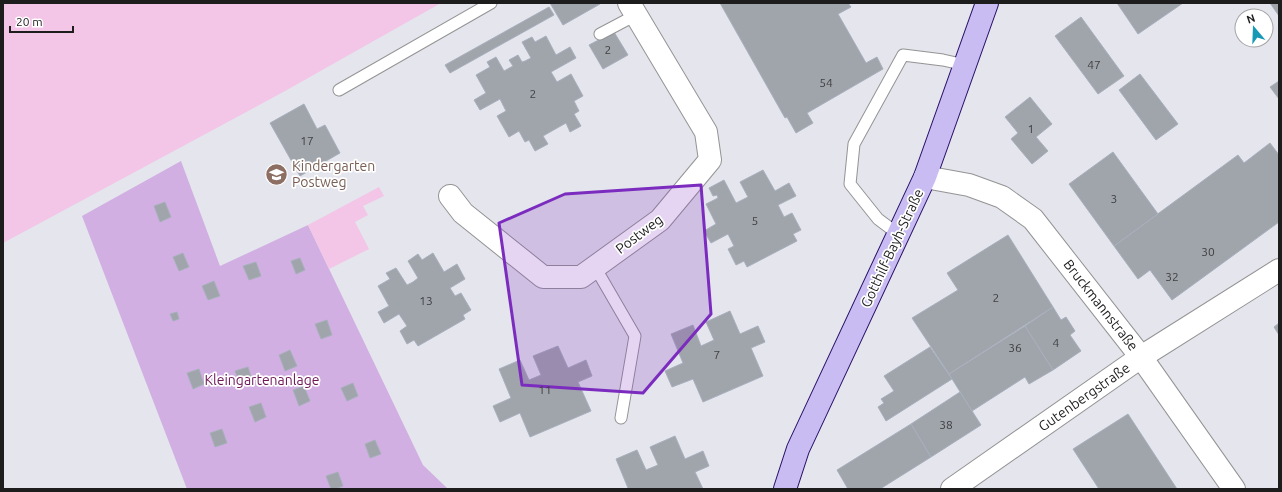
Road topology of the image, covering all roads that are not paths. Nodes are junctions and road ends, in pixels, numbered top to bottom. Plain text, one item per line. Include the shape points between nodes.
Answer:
1 (491, 3) edge
2 (987, 3) edge
3 (633, 9) edge
4 (600, 34) dead end
5 (965, 65) junction
6 (339, 90) dead end
7 (925, 177) junction
8 (450, 196) dead end
9 (898, 234) junction
10 (595, 267) junction
11 (1279, 270) edge
12 (1141, 357) junction
13 (621, 418) dead end
14 (785, 489) edge
15 (952, 489) edge
16 (1234, 489) edge

1 - 6 lane
2 - 5 street, Gotthilf-Bayh-Straße
3 - 4 lane
3 - 10 street, Postweg via 706,132 710,160 660,220
5 - 7 street, Gotthilf-Bayh-Straße
5 - 9 lane via 903,55 854,144 850,184 878,219
7 - 9 street, Gotthilf-Bayh-Straße
7 - 12 street, Bruckmannstraße via 969,185 1002,197 1033,219
8 - 10 street, Postweg via 463,213 543,277 581,277
9 - 14 street, Gotthilf-Bayh-Straße via 798,449
10 - 13 lane via 635,336
11 - 12 street, Gutenbergstraße
12 - 15 street, Gutenbergstraße
12 - 16 street, Bruckmannstraße

